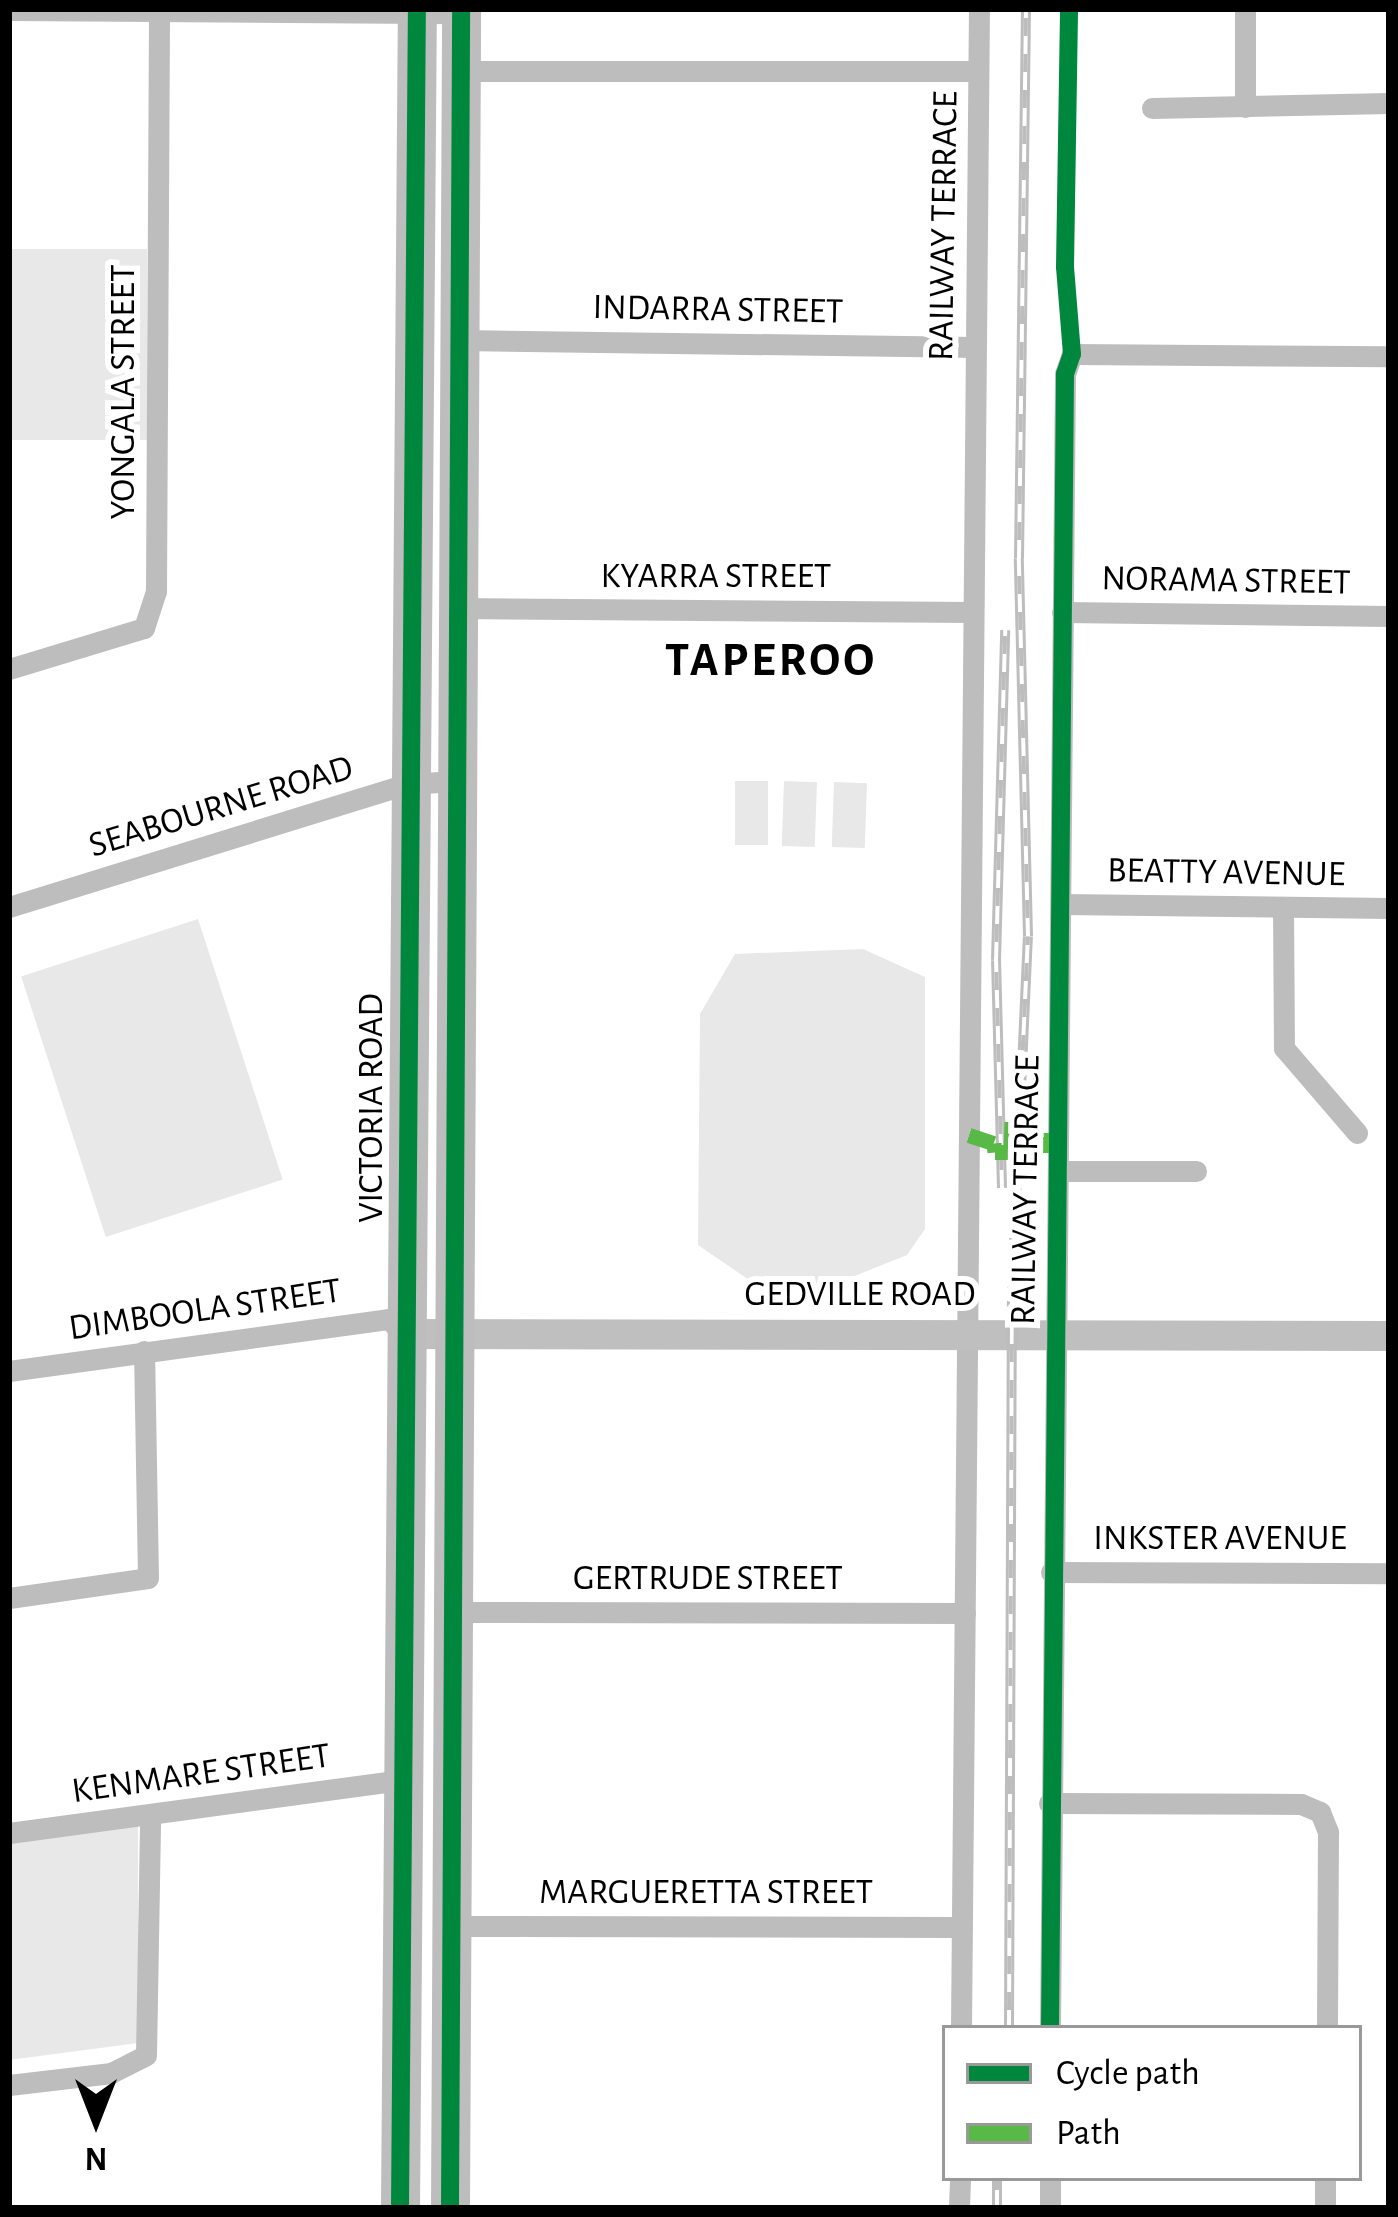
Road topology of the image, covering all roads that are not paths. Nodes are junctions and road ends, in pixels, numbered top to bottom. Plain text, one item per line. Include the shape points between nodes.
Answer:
1 (979, 9) edge
2 (1245, 9) edge
3 (9, 10) edge
4 (49, 10) edge
5 (417, 11) edge
6 (461, 11) edge
7 (159, 12) junction
8 (462, 71) junction
9 (978, 71) junction
10 (1389, 104) edge
11 (1246, 107) junction
12 (1152, 108) dead end
13 (460, 340) junction
14 (976, 346) junction
15 (1389, 356) edge
16 (458, 608) junction
17 (1062, 612) junction
18 (973, 613) junction
19 (1389, 616) edge
20 (9, 669) edge
21 (455, 782) junction
22 (407, 784) junction
23 (1062, 904) junction
24 (9, 907) edge
25 (1283, 907) junction
26 (1389, 908) edge
27 (1357, 1133) dead end
28 (1060, 1171) junction
29 (1196, 1172) dead end
30 (403, 1334) junction
31 (451, 1334) junction
32 (967, 1335) junction
33 (1060, 1335) junction
34 (1389, 1336) edge
35 (144, 1351) junction
36 (9, 1370) edge
37 (1051, 1572) junction
38 (1389, 1573) edge
39 (9, 1598) edge
40 (451, 1612) junction
41 (964, 1613) junction
42 (402, 1780) junction
43 (1049, 1803) junction
44 (150, 1815) junction
45 (9, 1833) edge
46 (449, 1926) junction
47 (962, 1927) junction
48 (961, 2025) edge
49 (1050, 2025) edge
50 (1327, 2025) edge
51 (9, 2085) edge
52 (400, 2208) edge
53 (449, 2208) edge

1 - 9 street, RAILWAY TERRACE
2 - 11 street
3 - 4 street
4 - 7 street
5 - 6 street
5 - 7 street
5 - 22 highway, VICTORIA ROAD
6 - 8 highway
7 - 20 street, YONGALA STREET via 156,591 144,628
8 - 9 street
8 - 13 highway
9 - 14 street, RAILWAY TERRACE
10 - 11 street
11 - 12 street
13 - 14 street, INDARRA STREET
13 - 16 highway
14 - 18 street, RAILWAY TERRACE
15 - 17 street, RAILWAY TERRACE via 1072,354 1065,374
16 - 18 street, KYARRA STREET
16 - 21 highway
17 - 19 street, NORAMA STREET
17 - 23 street, RAILWAY TERRACE
18 - 32 street, RAILWAY TERRACE
21 - 22 street, SEABOURNE ROAD
21 - 31 highway
22 - 24 street, SEABOURNE ROAD
22 - 30 highway, VICTORIA ROAD
23 - 25 street, BEATTY AVENUE
23 - 28 street, RAILWAY TERRACE
25 - 26 street, BEATTY AVENUE
25 - 27 street via 1283,1048
28 - 29 street
28 - 33 street, RAILWAY TERRACE
30 - 31 street, GEDVILLE ROAD
30 - 35 street, DIMBOOLA STREET via 389,1319
30 - 42 highway, VICTORIA ROAD
31 - 32 street, GEDVILLE ROAD
31 - 40 highway
32 - 33 street, GEDVILLE ROAD
32 - 41 street, RAILWAY TERRACE
33 - 34 street, GEDVILLE ROAD
33 - 37 street, RAILWAY TERRACE via 1052,1358
35 - 36 street, DIMBOOLA STREET
35 - 39 street via 148,1578
37 - 38 street, INKSTER AVENUE
37 - 43 street, RAILWAY TERRACE
40 - 41 street, GERTRUDE STREET
40 - 46 highway
41 - 47 street, RAILWAY TERRACE
42 - 44 street, KENMARE STREET
42 - 52 highway, VICTORIA ROAD
43 - 49 street, RAILWAY TERRACE
43 - 50 street via 1300,1804 1320,1812 1328,1832
44 - 45 street, KENMARE STREET
44 - 51 street via 146,2055 111,2073
46 - 47 street, MARGUERETTA STREET
46 - 53 highway
47 - 48 street, RAILWAY TERRACE

